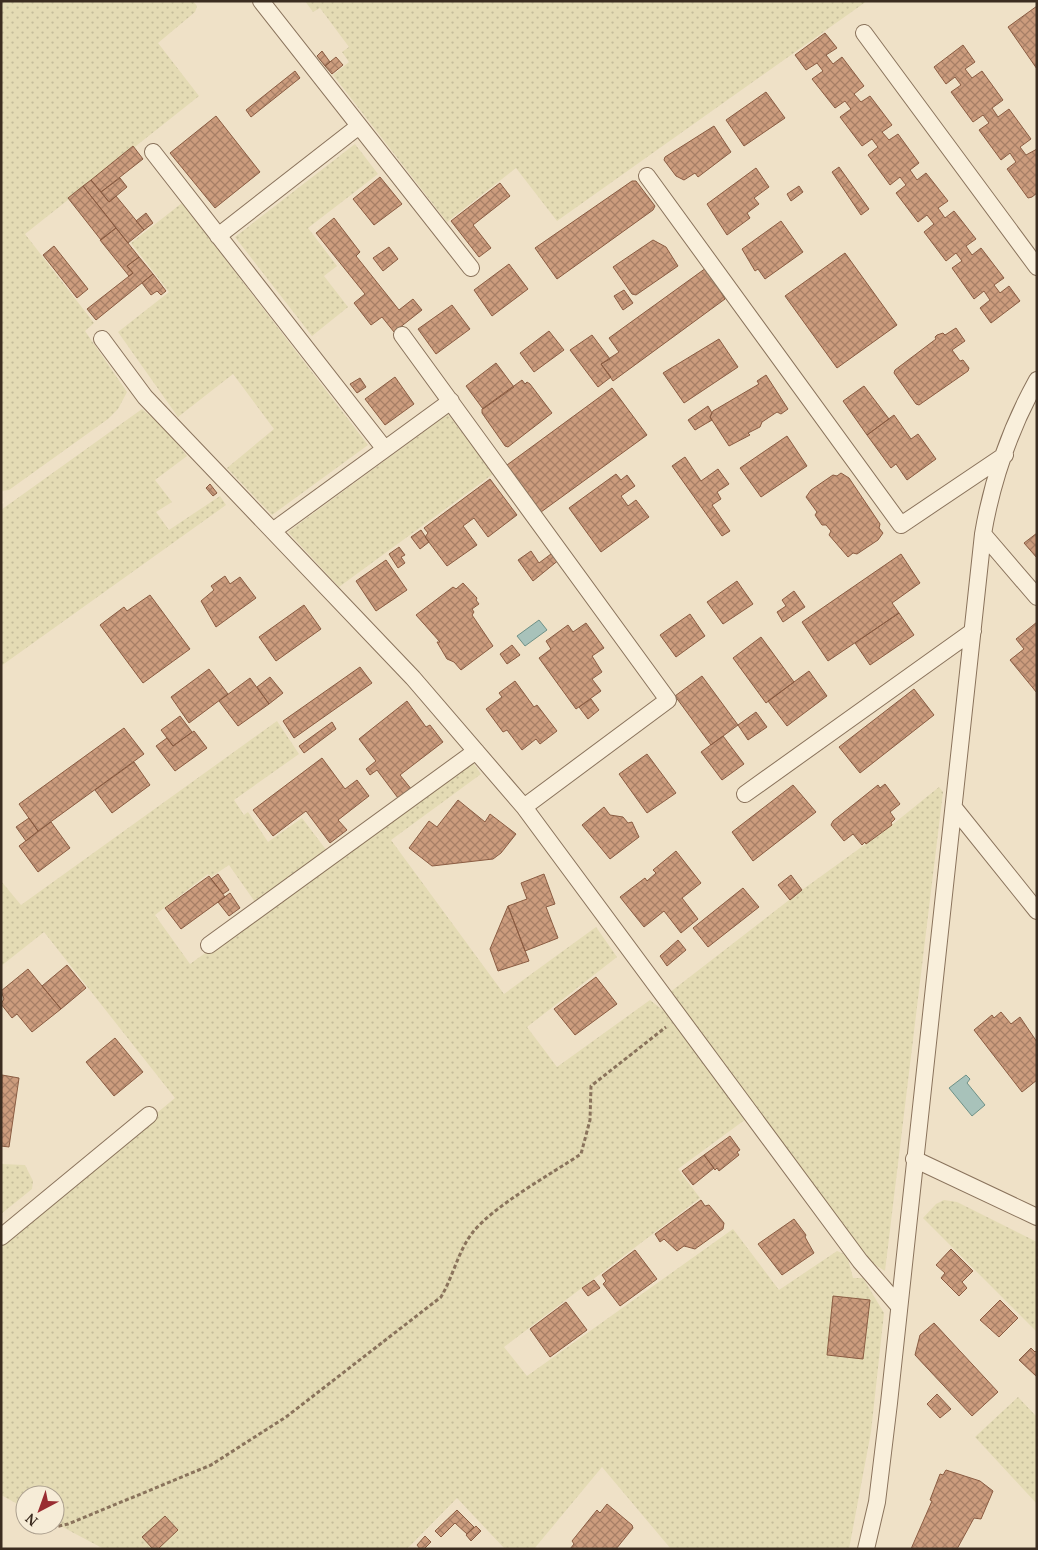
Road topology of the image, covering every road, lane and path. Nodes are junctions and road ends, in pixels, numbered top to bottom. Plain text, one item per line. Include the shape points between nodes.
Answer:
1 (261, 1) edge
2 (864, 33) dead end
3 (359, 126) junction
4 (153, 152) dead end
5 (647, 176) dead end
6 (218, 236) junction
7 (1037, 267) edge
8 (471, 268) dead end
9 (402, 335) dead end
10 (102, 339) dead end
11 (1037, 380) edge
12 (450, 401) junction
13 (1026, 404) junction
14 (1037, 417) edge
15 (384, 448) junction
16 (1005, 455) junction
17 (274, 530) junction
18 (983, 534) junction
19 (1037, 597) edge
20 (972, 631) junction
21 (476, 751) junction
22 (745, 794) dead end
23 (524, 807) junction
24 (955, 809) junction
25 (1037, 911) edge
26 (209, 945) dead end
27 (678, 1017) junction
28 (149, 1115) dead end
29 (914, 1159) junction
30 (1037, 1217) edge
31 (1, 1237) edge
32 (898, 1305) junction
33 (65, 1525) edge
34 (866, 1549) edge

1 - 3 street
2 - 7 street
3 - 6 street
3 - 8 street
4 - 6 street
5 - 16 street via 901,525
6 - 15 street
9 - 12 street
10 - 17 street via 145,397
11 - 13 street
12 - 15 street
12 - 23 street via 668,700
13 - 14 street
13 - 16 street
15 - 17 street
16 - 18 street
17 - 21 street via 413,678
18 - 19 street
18 - 20 street
20 - 22 street
20 - 24 street
21 - 23 street
21 - 26 street
23 - 27 street
24 - 25 street
24 - 29 street
27 - 32 street via 860,1260
27 - 33 path via 591,1086 590,1120 581,1154 491,1215 473,1232 440,1297 286,1417 211,1466
28 - 31 street
29 - 30 street
29 - 32 street
32 - 34 street via 876,1502

